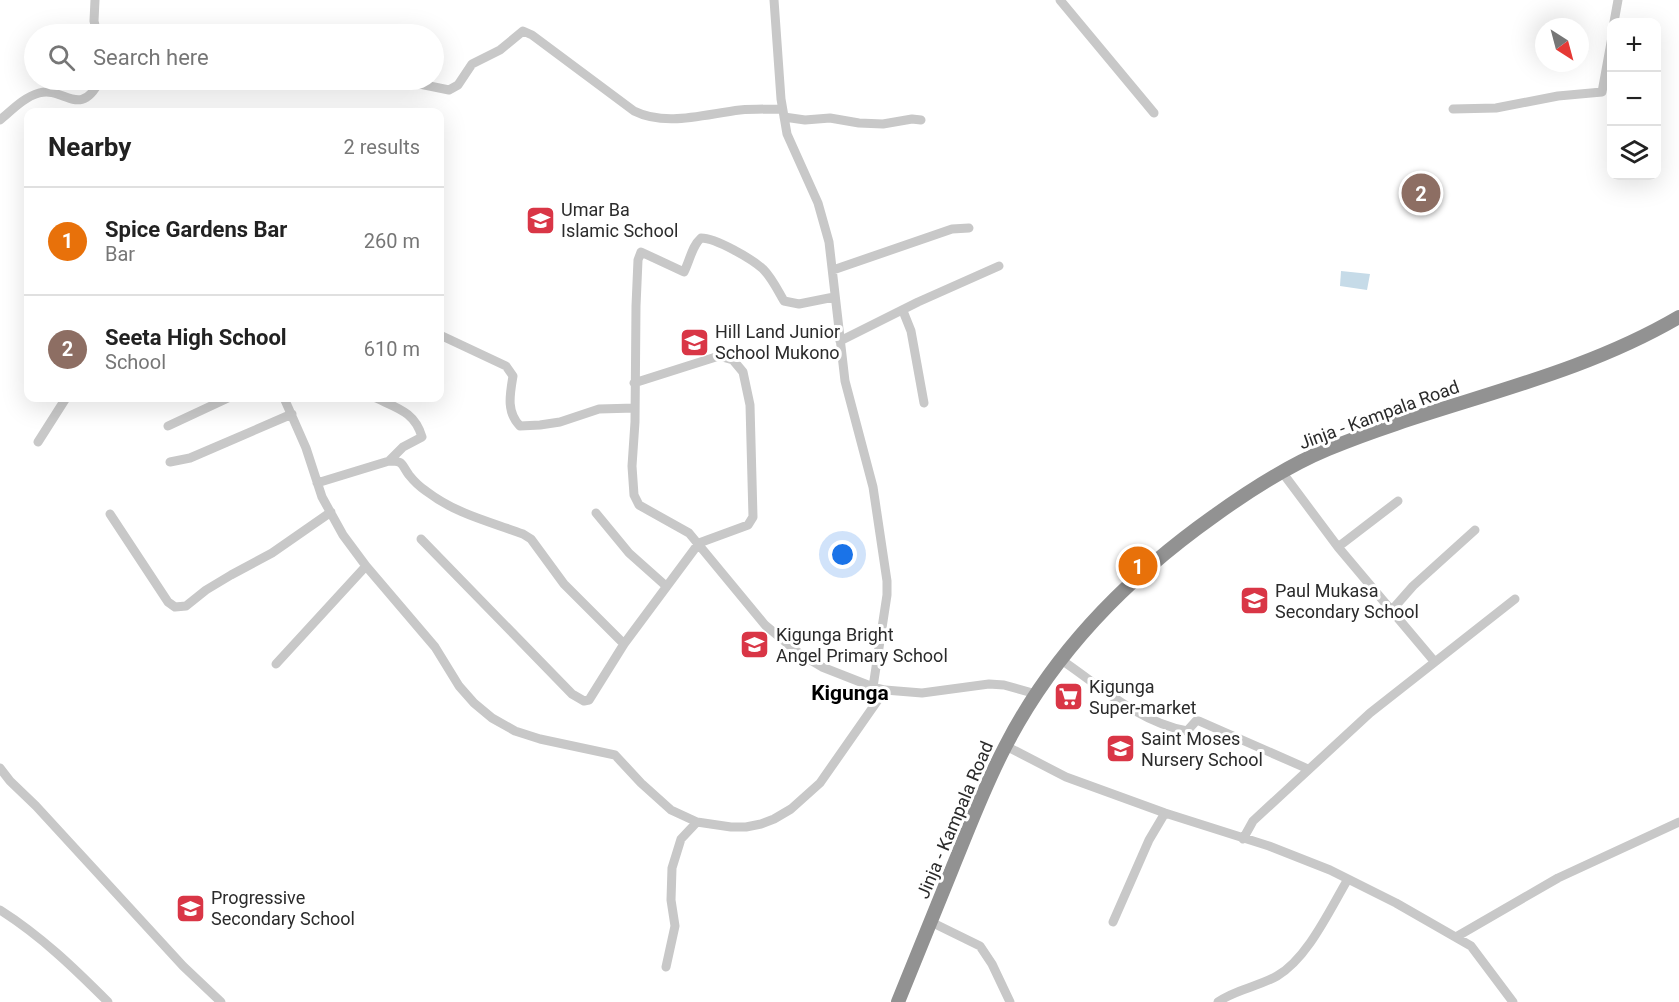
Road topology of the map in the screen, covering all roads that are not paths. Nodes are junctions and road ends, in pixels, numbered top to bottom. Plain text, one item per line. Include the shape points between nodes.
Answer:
1 (95, 0) edge
2 (774, 0) edge
3 (1060, 0) edge
4 (1618, 0) edge
5 (1615, 18) edge
6 (95, 24) edge
7 (1607, 61) edge
8 (444, 89) edge
9 (94, 90) edge
10 (1453, 109) dead end
11 (1154, 112) dead end
12 (783, 113) junction
13 (0, 120) edge
14 (921, 120) dead end
15 (969, 228) dead end
16 (999, 266) dead end
17 (833, 270) junction
18 (834, 297) junction
19 (903, 311) junction
20 (1679, 317) edge
21 (444, 336) edge
22 (840, 340) junction
23 (634, 383) junction
24 (63, 402) edge
25 (207, 402) edge
26 (286, 402) edge
27 (384, 402) edge
28 (924, 403) dead end
29 (634, 408) junction
30 (291, 414) junction
31 (168, 426) dead end
32 (38, 442) dead end
33 (389, 461) junction
34 (170, 462) dead end
35 (1282, 471) junction
36 (316, 483) junction
37 (1398, 501) dead end
38 (331, 512) junction
39 (596, 513) dead end
40 (110, 514) dead end
41 (1475, 530) dead end
42 (420, 539) dead end
43 (699, 543) junction
44 (1338, 548) junction
45 (366, 566) junction
46 (666, 586) junction
47 (1515, 599) dead end
48 (1391, 611) junction
49 (624, 644) junction
50 (1060, 659) junction
51 (1434, 662) junction
52 (276, 664) dead end
53 (873, 687) junction
54 (885, 690) junction
55 (1036, 694) junction
56 (1005, 746) junction
57 (1308, 769) junction
58 (1, 774) edge
59 (1165, 813) junction
60 (697, 822) junction
61 (1679, 822) edge
62 (1243, 839) junction
63 (1348, 879) junction
64 (0, 910) edge
65 (931, 922) junction
66 (1113, 922) dead end
67 (1456, 937) junction
68 (666, 967) dead end
69 (108, 1002) edge
70 (221, 1002) edge
71 (898, 1002) edge
72 (1010, 1002) edge
73 (1218, 1002) edge
74 (1513, 1002) edge

1 - 6 street
2 - 12 street
3 - 11 street
4 - 5 street
7 - 10 street via 1602,92 1496,108
8 - 12 street via 458,85 472,64 500,50 523,31 634,111 649,117 693,117 739,110
9 - 13 street via 82,99 70,100 50,92 39,93
12 - 14 street via 805,120 830,118 859,123
12 - 17 street via 787,134 818,204
15 - 17 street via 952,229
16 - 19 street
17 - 18 street
18 - 22 street
18 - 23 street via 799,304 784,301 763,269 708,238 694,244 684,272 641,252
19 - 22 street
19 - 28 street via 911,331
20 - 35 highway, Jinja - Kampala Road via 1569,368 1380,430
21 - 29 street via 506,366 513,376 509,398 512,417 520,426 560,422 599,408
22 - 53 street via 845,381 873,487 887,581
23 - 29 street
23 - 43 street via 719,356 733,360 743,372 750,405 753,518 748,525
24 - 32 street
25 - 31 street
26 - 30 street
27 - 33 street via 406,413 418,425 422,437 403,447
29 - 43 street via 632,466 636,501
30 - 34 street via 190,458
30 - 36 street
33 - 36 street
33 - 49 street via 405,465 408,474 424,490 458,512 531,539 564,584
35 - 44 street
35 - 50 highway, Jinja - Kampala Road via 1187,535 1138,575
36 - 38 street
37 - 44 street
38 - 40 street via 186,606 175,607
38 - 45 street
39 - 46 street via 629,553
41 - 48 street
42 - 49 street via 572,694 584,701 589,700
43 - 46 street
43 - 53 street via 765,625 783,641 822,667
44 - 48 street
45 - 52 street
45 - 60 street via 435,647 459,686 492,718 540,739 615,756 671,810
46 - 49 street
47 - 51 street
48 - 51 street
50 - 55 highway, Jinja - Kampala Road
50 - 57 street via 1125,705 1162,725 1187,731 1199,720
51 - 57 street
53 - 54 street
54 - 55 street via 922,693 988,684
54 - 60 street via 829,772 791,808 774,819 746,827
55 - 56 highway, Jinja - Kampala Road
56 - 59 street via 1066,777
56 - 65 highway, Jinja - Kampala Road
57 - 62 street via 1253,821
58 - 70 street
59 - 62 street
59 - 66 street
60 - 68 street via 681,839 672,867 675,926
61 - 67 street via 1558,878
62 - 63 street
63 - 67 street
63 - 73 street via 1309,943 1290,965 1278,975 1234,991
64 - 69 street via 53,949
65 - 71 highway, Jinja - Kampala Road
65 - 72 street via 980,946
67 - 74 street via 1479,954

